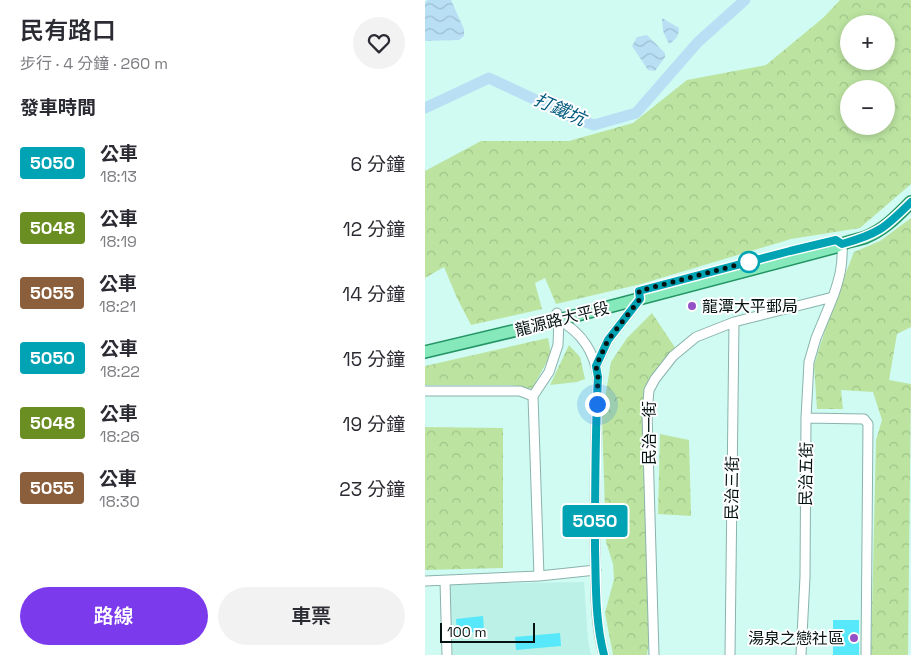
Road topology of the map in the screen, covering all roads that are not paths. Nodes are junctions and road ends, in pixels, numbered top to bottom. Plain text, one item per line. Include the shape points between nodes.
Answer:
1 (911, 202) edge
2 (842, 244) junction
3 (640, 295) junction
4 (833, 297) junction
5 (558, 316) junction
6 (734, 322) junction
7 (425, 344) edge
8 (425, 352) edge
9 (596, 366) junction
10 (425, 391) edge
11 (533, 396) junction
12 (806, 418) junction
13 (596, 570) junction
14 (539, 576) junction
15 (445, 581) junction
16 (425, 582) edge
17 (447, 655) edge
18 (604, 655) edge
19 (653, 655) edge
20 (730, 655) edge
21 (801, 655) edge
22 (866, 655) edge

1 - 2 main road, 龍源路大平段 via 882,229
2 - 3 main road, 龍源路大平段 via 836,240 790,251
2 - 4 street via 843,262
3 - 5 main road, 龍源路大平段
3 - 9 street via 608,340
4 - 6 street, 民治一街
4 - 12 street, 民治五街 via 809,362
5 - 7 main road, 龍源路大平段
5 - 8 main road, 龍源路大平段
5 - 9 street via 583,339
5 - 11 street via 558,345 549,372
6 - 19 street, 民治一街 via 696,337 673,356 649,390
6 - 20 street, 民治三街
9 - 13 street
10 - 11 street via 520,391
11 - 14 street
12 - 21 street, 民治五街
12 - 22 street via 864,419 868,424
13 - 14 street
13 - 18 street via 597,616
14 - 15 street
15 - 16 street
15 - 17 street

